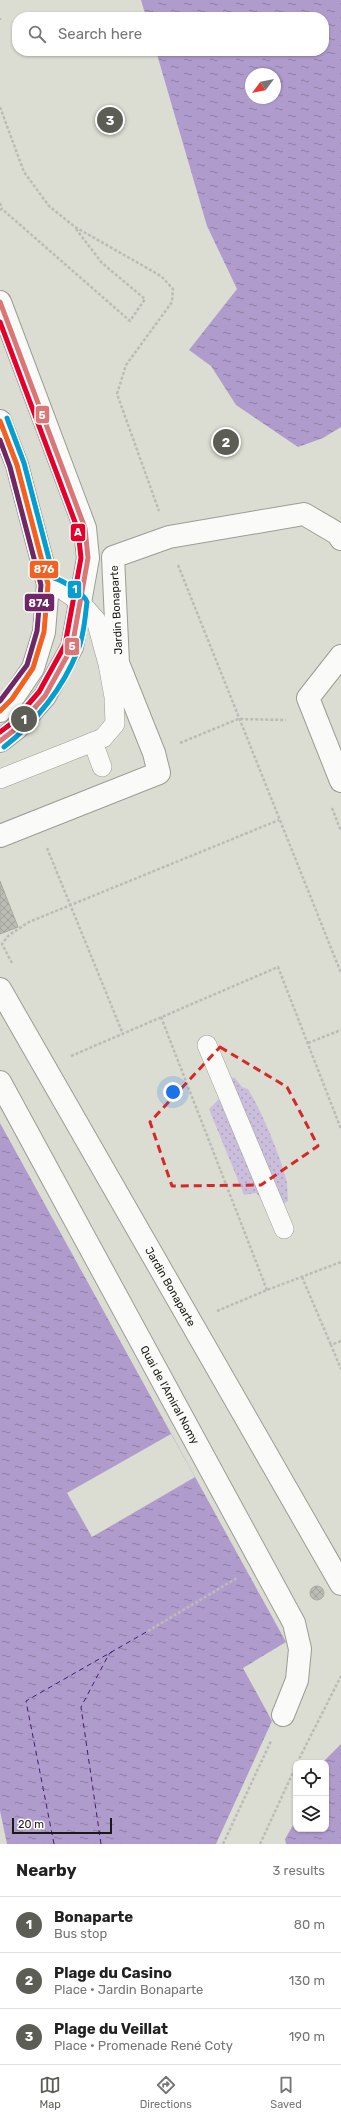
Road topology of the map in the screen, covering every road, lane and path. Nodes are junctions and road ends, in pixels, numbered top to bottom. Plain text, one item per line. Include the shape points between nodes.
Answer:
1 (0, 107) edge
2 (0, 203) edge
3 (1, 210) edge
4 (75, 227) junction
5 (0, 302) edge
6 (0, 421) edge
7 (169, 538) junction
8 (341, 539) edge
9 (48, 584) junction
10 (80, 602) junction
11 (341, 656) edge
12 (0, 711) edge
13 (0, 741) edge
14 (93, 742) junction
15 (102, 767) dead end
16 (0, 779) edge
17 (341, 781) edge
18 (278, 820) junction
19 (36, 822) junction
20 (0, 836) edge
21 (70, 906) junction
22 (13, 964) dead end
23 (341, 973) edge
24 (0, 989) edge
25 (161, 1018) dead end
26 (341, 1030) edge
27 (123, 1034) dead end
28 (308, 1043) dead end
29 (207, 1045) dead end
30 (0, 1082) edge
31 (284, 1229) dead end
32 (341, 1262) edge
33 (302, 1276) junction
34 (267, 1290) junction
35 (213, 1313) dead end
36 (341, 1341) edge
37 (331, 1345) junction
38 (341, 1369) edge
39 (263, 1562) junction
40 (341, 1584) edge
41 (148, 1631) dead end
42 (341, 1676) edge
43 (283, 1715) joint
44 (299, 1760) edge
45 (293, 1772) edge
46 (223, 1844) edge
47 (260, 1844) edge

1 - 4 path via 24,172 49,206
2 - 3 path
3 - 4 path via 130,322 145,299 102,263
4 - 7 path via 162,276 173,289 172,302 126,366 117,394
5 - 10 street via 85,528 88,558
6 - 9 street via 17,465
7 - 8 street, Jardin Bonaparte via 304,514 338,534
7 - 18 path
7 - 19 street, Jardin Bonaparte via 113,557 118,663 154,753 159,773
9 - 10 lane via 57,586
9 - 12 street via 44,632 33,668 12,699
10 - 13 street via 72,647 45,696 17,728
10 - 14 lane via 96,620 114,697 115,724 103,738
11 - 17 street via 308,698
14 - 15 lane
14 - 16 lane
18 - 21 path
18 - 23 path
19 - 20 street, Jardin Bonaparte
19 - 21 path
21 - 22 path via 29,922 9,935 2,944
21 - 27 path
24 - 40 street, Jardin Bonaparte
25 - 34 path
26 - 28 path
29 - 31 lane
30 - 39 street, Quai de l'Amiral Nomy
32 - 33 path
33 - 34 path
33 - 37 path
34 - 35 path
36 - 37 path
37 - 38 path
39 - 41 path
39 - 43 street, Quai de l'Amiral Nomy via 294,1623 300,1649 296,1680
42 - 44 path
43 - 46 path
45 - 47 path

